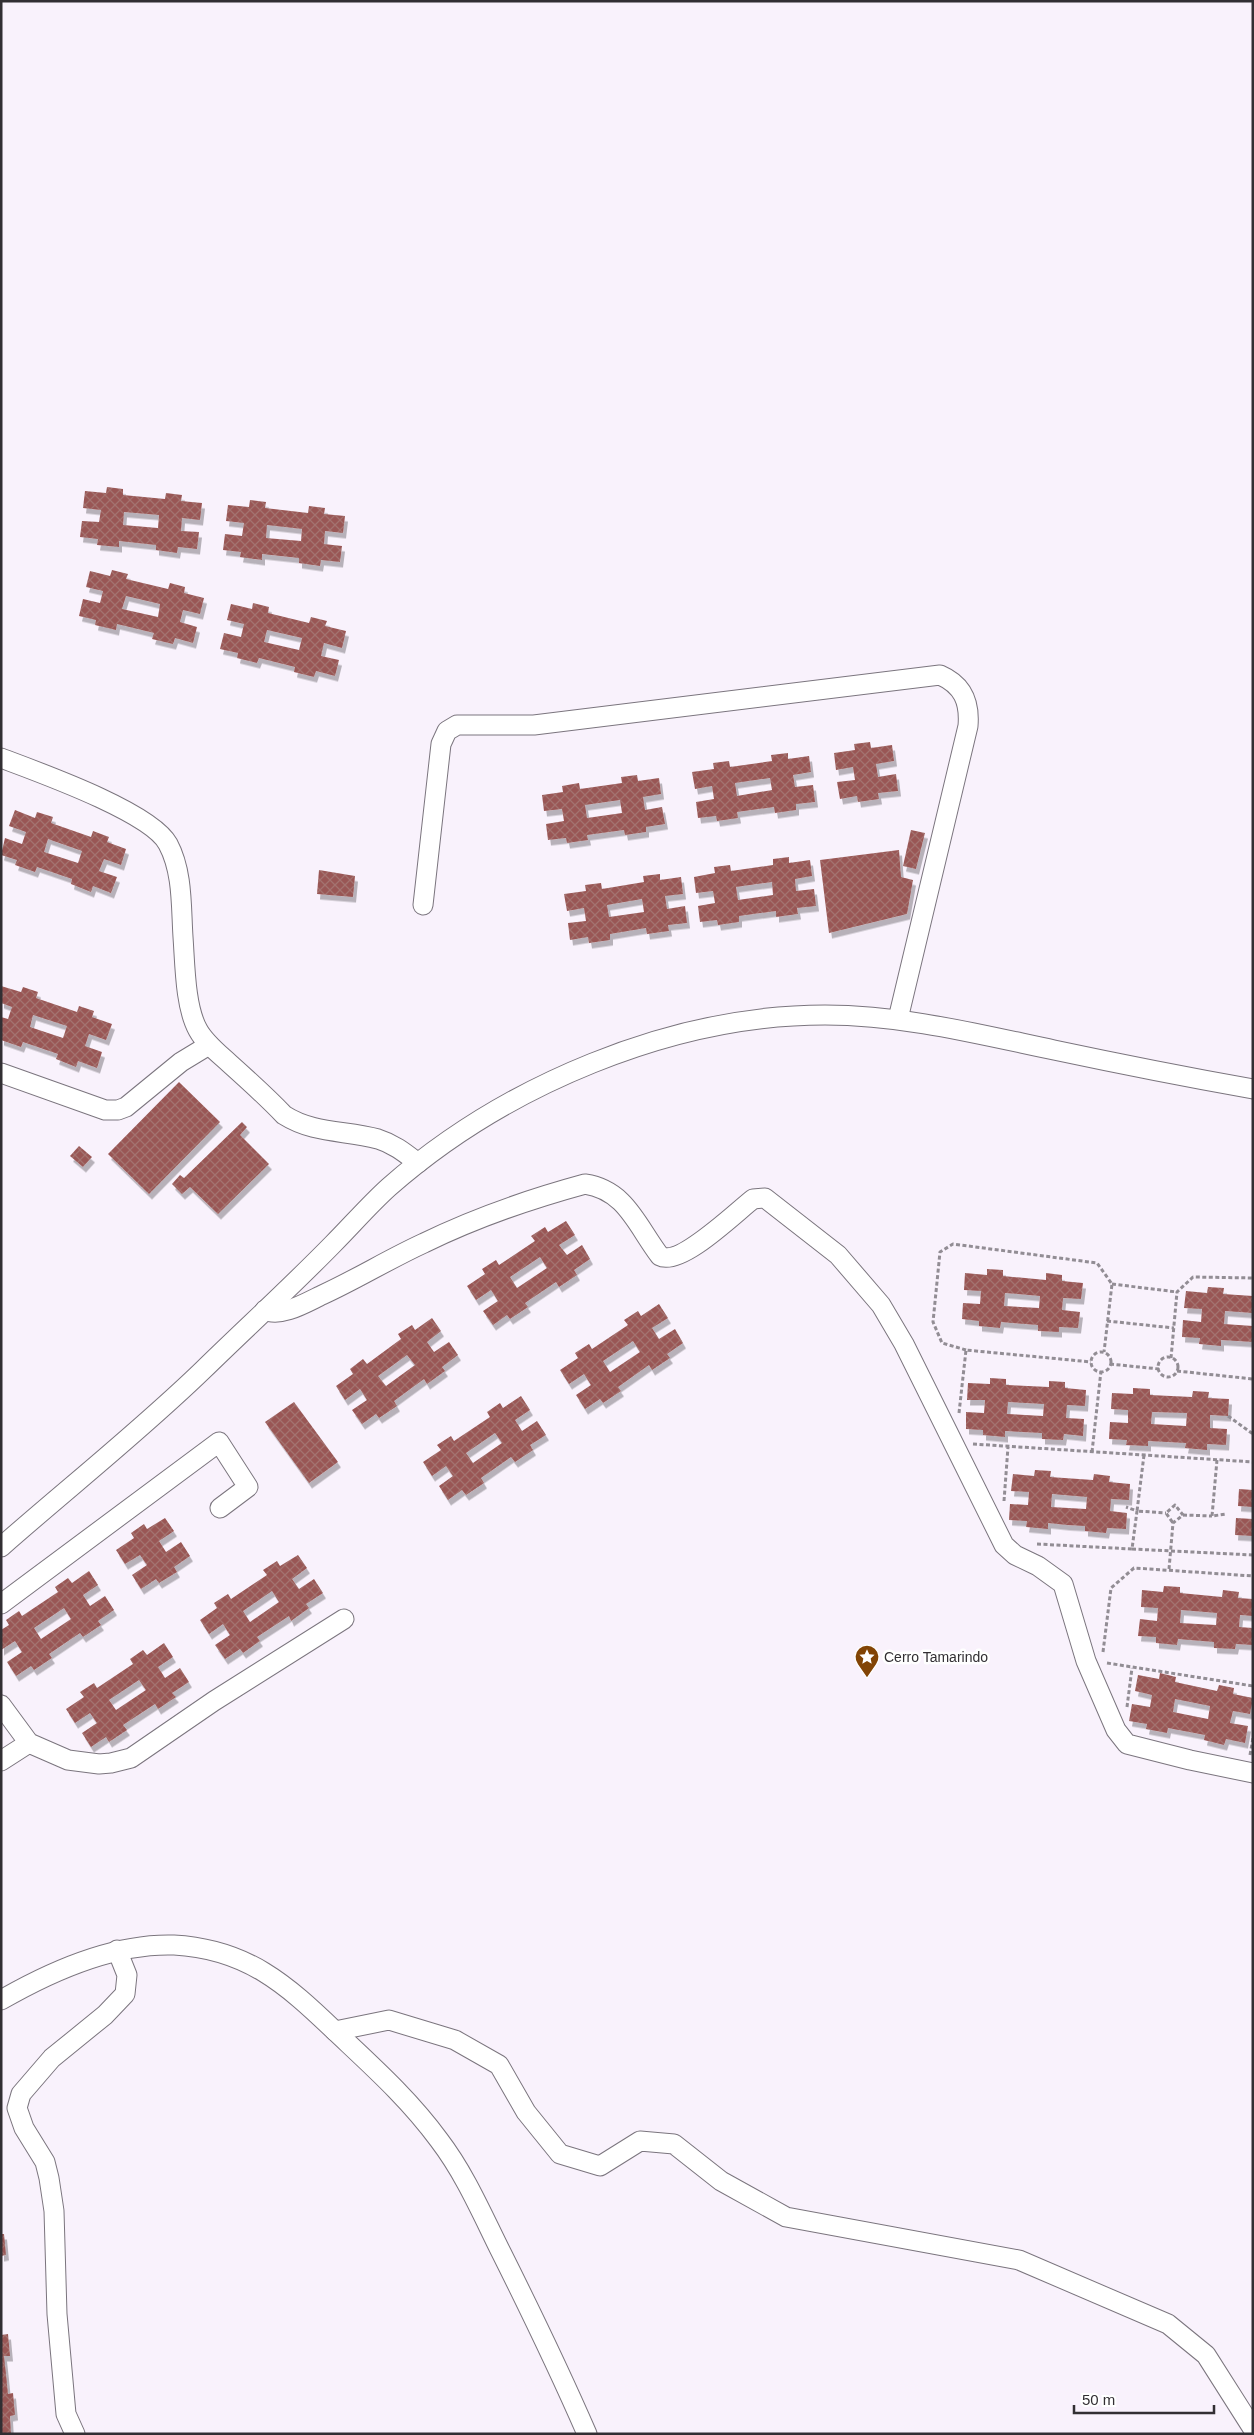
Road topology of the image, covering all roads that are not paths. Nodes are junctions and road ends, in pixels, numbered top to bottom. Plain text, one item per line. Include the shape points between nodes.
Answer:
1 (1, 758) edge
2 (423, 905) dead end
3 (898, 1019) junction
4 (210, 1045) junction
5 (1, 1073) edge
6 (1253, 1089) edge
7 (418, 1163) junction
8 (265, 1310) junction
9 (220, 1508) dead end
10 (1, 1547) edge
11 (1, 1604) edge
12 (344, 1620) dead end
13 (1, 1705) edge
14 (29, 1743) junction
15 (1, 1761) edge
16 (1251, 1767) edge
17 (117, 1950) junction
18 (1, 2000) edge
19 (335, 2031) junction
20 (1253, 2429) edge
21 (75, 2434) edge
22 (587, 2434) edge

1 - 4 street via 111,804 153,827 164,838 172,852 179,879 192,1013 198,1032
2 - 3 street via 441,744 448,731 457,724 534,725 940,674 963,692 969,709 968,726
3 - 6 street
3 - 7 street via 826,1015 750,1019 668,1038 574,1070 484,1119
4 - 5 street via 118,1110 105,1110
4 - 7 street via 296,1123 311,1129 379,1140 400,1149
7 - 8 street via 388,1188
8 - 10 street via 189,1383
8 - 16 street via 278,1312 305,1303 424,1242 585,1184 600,1186 616,1196 657,1252 668,1259 684,1253 753,1199 765,1198 838,1255 881,1304 1004,1544 1015,1555 1064,1584 1086,1661 1116,1730 1127,1744 1190,1760
9 - 11 street via 248,1487 219,1442
12 - 14 street via 214,1701 131,1758 111,1764 92,1764 68,1760
13 - 14 street
14 - 15 street
17 - 18 street via 73,1965
17 - 19 street via 174,1945 232,1956 274,1978
17 - 21 street via 127,1975 125,1994 105,2015 52,2058 21,2094 17,2108 24,2128 45,2162 49,2178 54,2211 57,2314 66,2414
19 - 20 street via 389,2020 455,2040 499,2065 526,2112 560,2154 600,2166 640,2141 674,2144 721,2181 786,2217 1019,2260 1159,2320 1206,2354
19 - 22 street via 422,2117 454,2161

